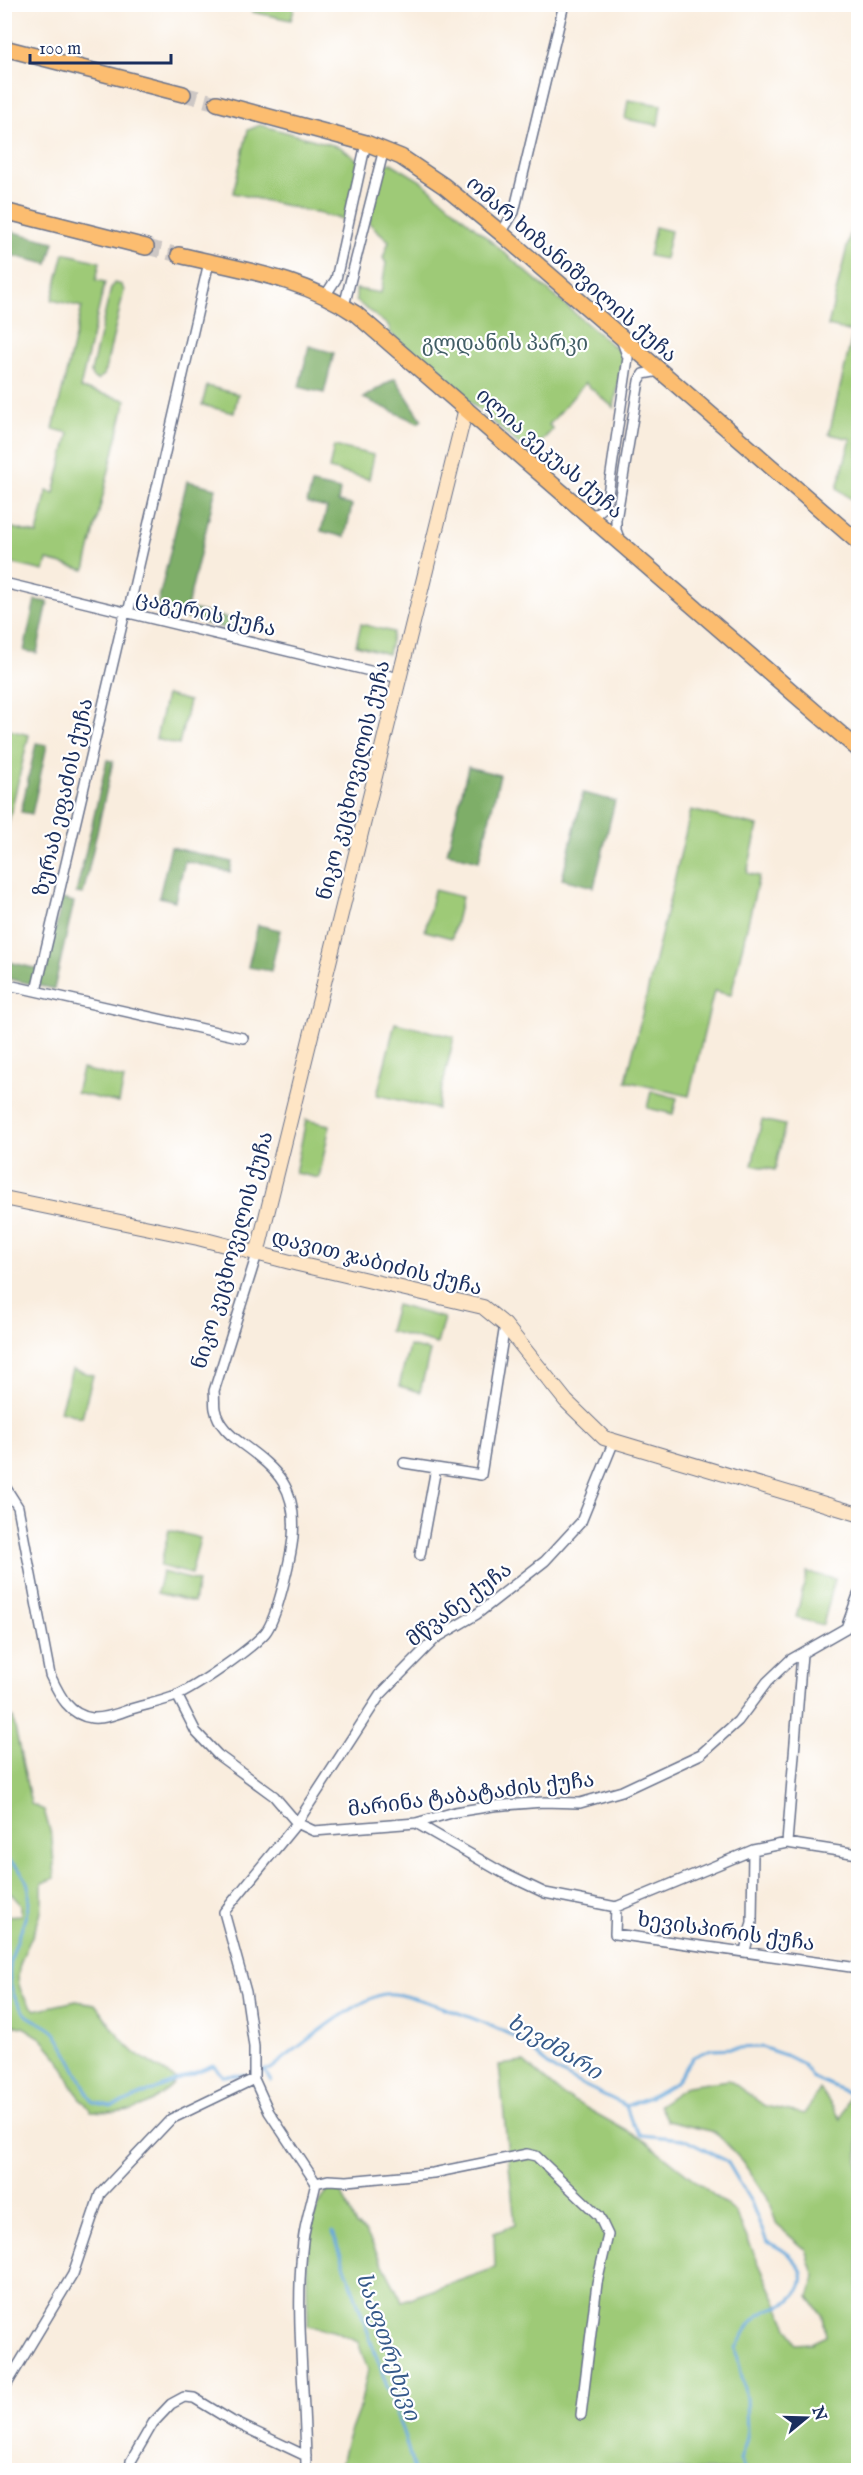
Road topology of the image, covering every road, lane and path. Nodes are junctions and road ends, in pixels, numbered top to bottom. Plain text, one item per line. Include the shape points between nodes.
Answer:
1 (564, 4) edge
2 (4, 48) edge
3 (183, 94) tunnel mouth
4 (217, 103) tunnel mouth
5 (366, 143) junction
6 (384, 150) junction
7 (4, 211) edge
8 (501, 233) junction
9 (146, 247) tunnel mouth
10 (179, 255) tunnel mouth
11 (210, 262) junction
12 (325, 296) junction
13 (344, 306) junction
14 (621, 339) junction
15 (659, 371) junction
16 (466, 408) junction
17 (589, 514) junction
18 (858, 542) edge
19 (621, 543) junction
20 (4, 583) edge
21 (126, 612) junction
22 (399, 678) junction
23 (858, 749) edge
24 (4, 984) edge
25 (36, 991) junction
26 (243, 1038) dead end
27 (4, 1198) edge
28 (257, 1254) junction
29 (505, 1325) junction
30 (614, 1441) junction
31 (404, 1463) dead end
32 (436, 1468) junction
33 (4, 1485) edge
34 (858, 1514) edge
35 (420, 1555) dead end
36 (858, 1595) edge
37 (802, 1654) junction
38 (177, 1695) junction
39 (297, 1823) junction
40 (416, 1823) junction
41 (788, 1843) junction
42 (753, 1850) junction
43 (858, 1854) edge
44 (615, 1907) junction
45 (745, 1951) junction
46 (858, 1968) edge
47 (255, 2079) junction
48 (316, 2183) junction
49 (4, 2389) edge
50 (581, 2415) dead end
51 (306, 2456) junction
52 (130, 2470) edge
53 (306, 2470) edge

1 - 8 street via 514,212
2 - 3 main road
4 - 5 main road, ომარ ხიზანიშვილის ქუჩა
5 - 6 main road, ომარ ხიზანიშვილის ქუჩა
5 - 12 street via 336,279
6 - 8 main road, ომარ ხიზანიშვილის ქუჩა via 416,166
6 - 13 street
7 - 9 main road
8 - 14 main road, ომარ ხიზანიშვილის ქუჩა
10 - 11 main road, ილია ვეკუას ქუჩა
11 - 12 main road, ილია ვეკუას ქუჩა via 279,277
11 - 21 street, ზურაბ ეფაძის ქუჩა
12 - 13 main road, ილია ვეკუას ქუჩა
13 - 16 main road, ილია ვეკუას ქუჩა
14 - 15 main road, ომარ ხიზანიშვილის ქუჩა
14 - 17 street via 628,358 608,494 603,508
15 - 18 main road, ომარ ხიზანიშვილის ქუჩა
15 - 19 street via 643,374 639,381 616,520
16 - 17 main road, ილია ვეკუას ქუჩა
16 - 22 street, ნიკო კეცხოველის ქუჩა
17 - 19 main road, ილია ვეკუას ქუჩა
19 - 23 main road, ილია ვეკუას ქუჩა
20 - 21 street, ცაგერის ქუჩა
21 - 22 street, ცაგერის ქუჩა
21 - 25 street, ზურაბ ეფაძის ქუჩა
22 - 28 street, ნიკო კეცხოველის ქუჩა
24 - 25 street
25 - 26 street
27 - 28 street, დავით ჯაბიძის ქუჩა
28 - 29 street, დავით ჯაბიძის ქუჩა via 483,1307
28 - 38 street, ნიკო კეცხოველის ქუჩა via 214,1391 215,1409 232,1437 283,1478 293,1511 293,1539 273,1619 265,1633 239,1655
29 - 30 street, დავით ჯაბიძის ქუჩა via 566,1401 604,1438
29 - 32 street via 481,1475
30 - 34 street, დავით ჯაბიძის ქუჩა
30 - 39 street, მწვანე ქუჩა via 581,1522 545,1561 416,1656 380,1695
31 - 32 street
32 - 35 street
33 - 38 street, ნიკო კეცხოველის ქუჩა via 18,1507 43,1643 60,1697 72,1710 92,1718
36 - 37 street, მარინა ტაბატაძის ქუჩა via 846,1628
37 - 40 street, მარინა ტაბატაძის ქუჩა via 767,1682 738,1720 700,1754 622,1791 580,1803 493,1806
37 - 41 street
38 - 39 street via 196,1732 219,1755 274,1796
39 - 40 street, მარინა ტაბატაძის ქუჩა via 314,1831
39 - 47 street, მწვანე ქუჩა via 224,1912 246,1992
40 - 44 street via 545,1893
41 - 42 street
41 - 43 street
42 - 44 street
42 - 45 street via 752,1922
44 - 45 street, ხევისპირის ქუჩა via 615,1934
45 - 46 street, ხევისპირის ქუჩა
47 - 48 street via 269,2112
47 - 49 street via 171,2119 100,2194 73,2274
48 - 50 street via 433,2173 527,2154 536,2156 599,2216 608,2235 597,2283
48 - 51 street via 303,2241 301,2290
51 - 52 street via 194,2398 184,2397 153,2423 131,2461
51 - 53 street

